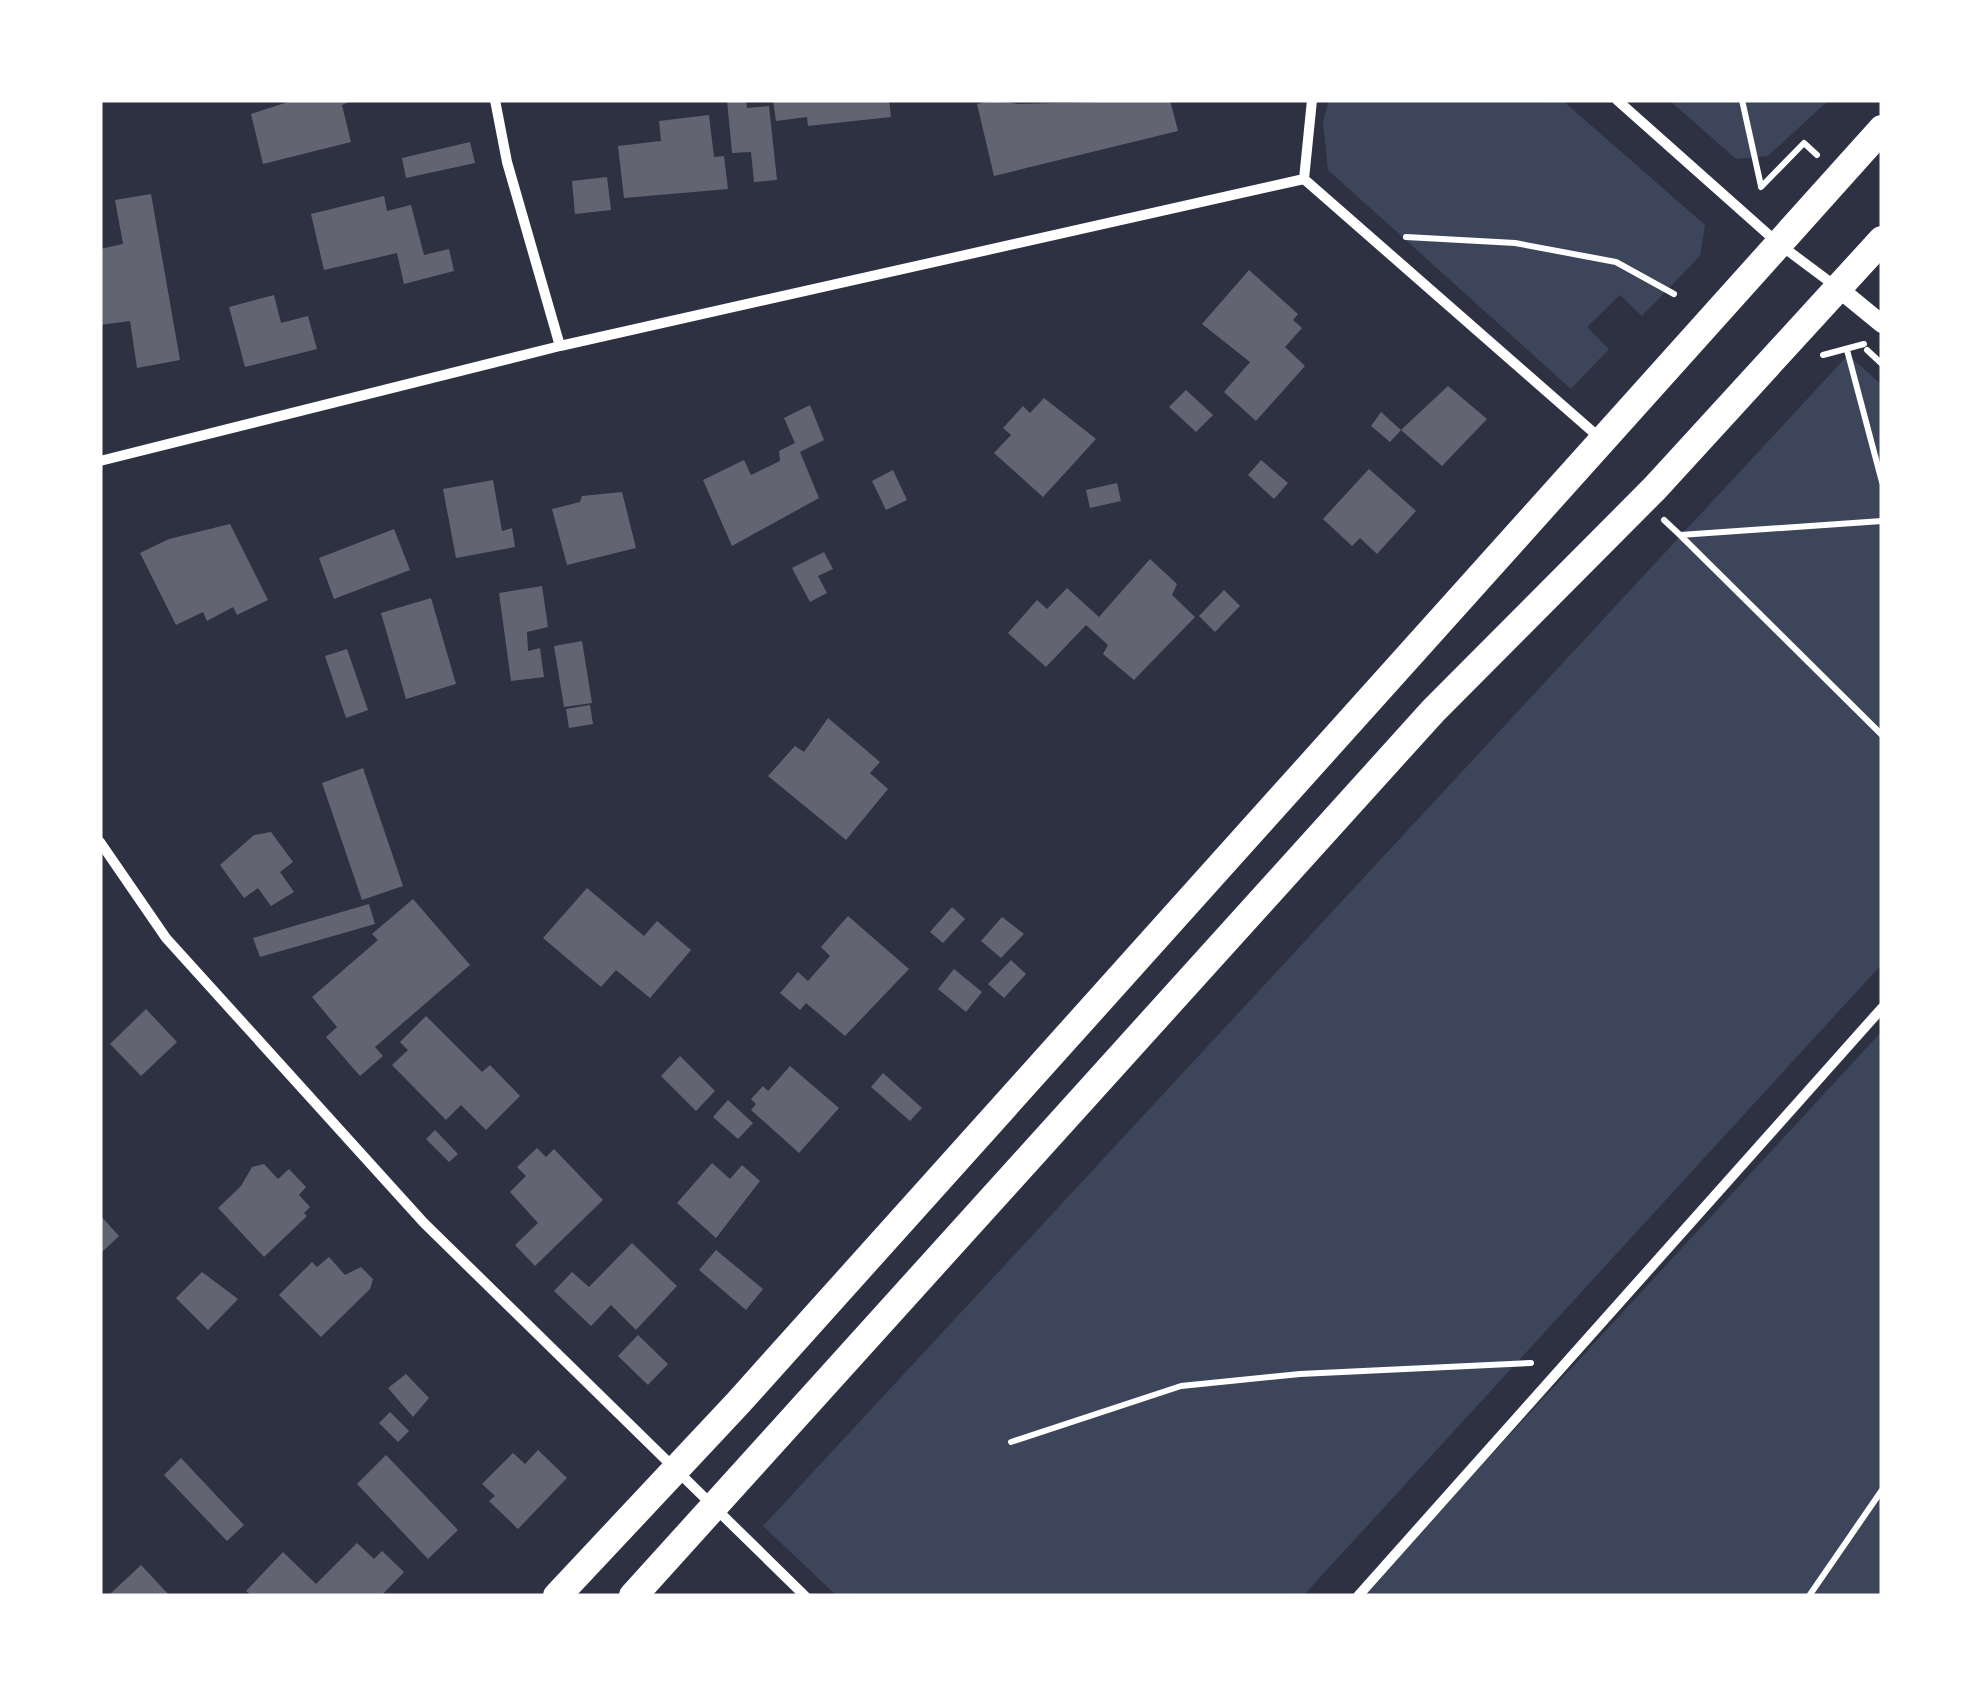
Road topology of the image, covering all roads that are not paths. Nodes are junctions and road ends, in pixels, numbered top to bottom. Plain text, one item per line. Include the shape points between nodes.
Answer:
1 (495, 100) edge
2 (1312, 100) edge
3 (1617, 100) edge
4 (1882, 129) edge
5 (1304, 180) junction
6 (1882, 240) edge
7 (1780, 244) junction
8 (1838, 288) junction
9 (1877, 330) edge
10 (560, 346) junction
11 (1604, 441) junction
12 (100, 461) edge
13 (100, 842) edge
14 (1882, 1008) edge
15 (677, 1471) junction
16 (716, 1509) junction
17 (556, 1596) edge
18 (633, 1596) edge
19 (805, 1596) edge
20 (1358, 1596) edge

1 - 10 street
2 - 5 street
3 - 7 street
4 - 7 highway
5 - 10 street
5 - 11 street
6 - 8 highway
7 - 8 street
7 - 11 highway
8 - 9 street
8 - 16 highway via 1655,488 1434,711
10 - 12 street
11 - 15 highway
13 - 15 street via 166,938 424,1223
14 - 20 street
15 - 16 street
15 - 17 highway
16 - 18 highway
16 - 19 street

